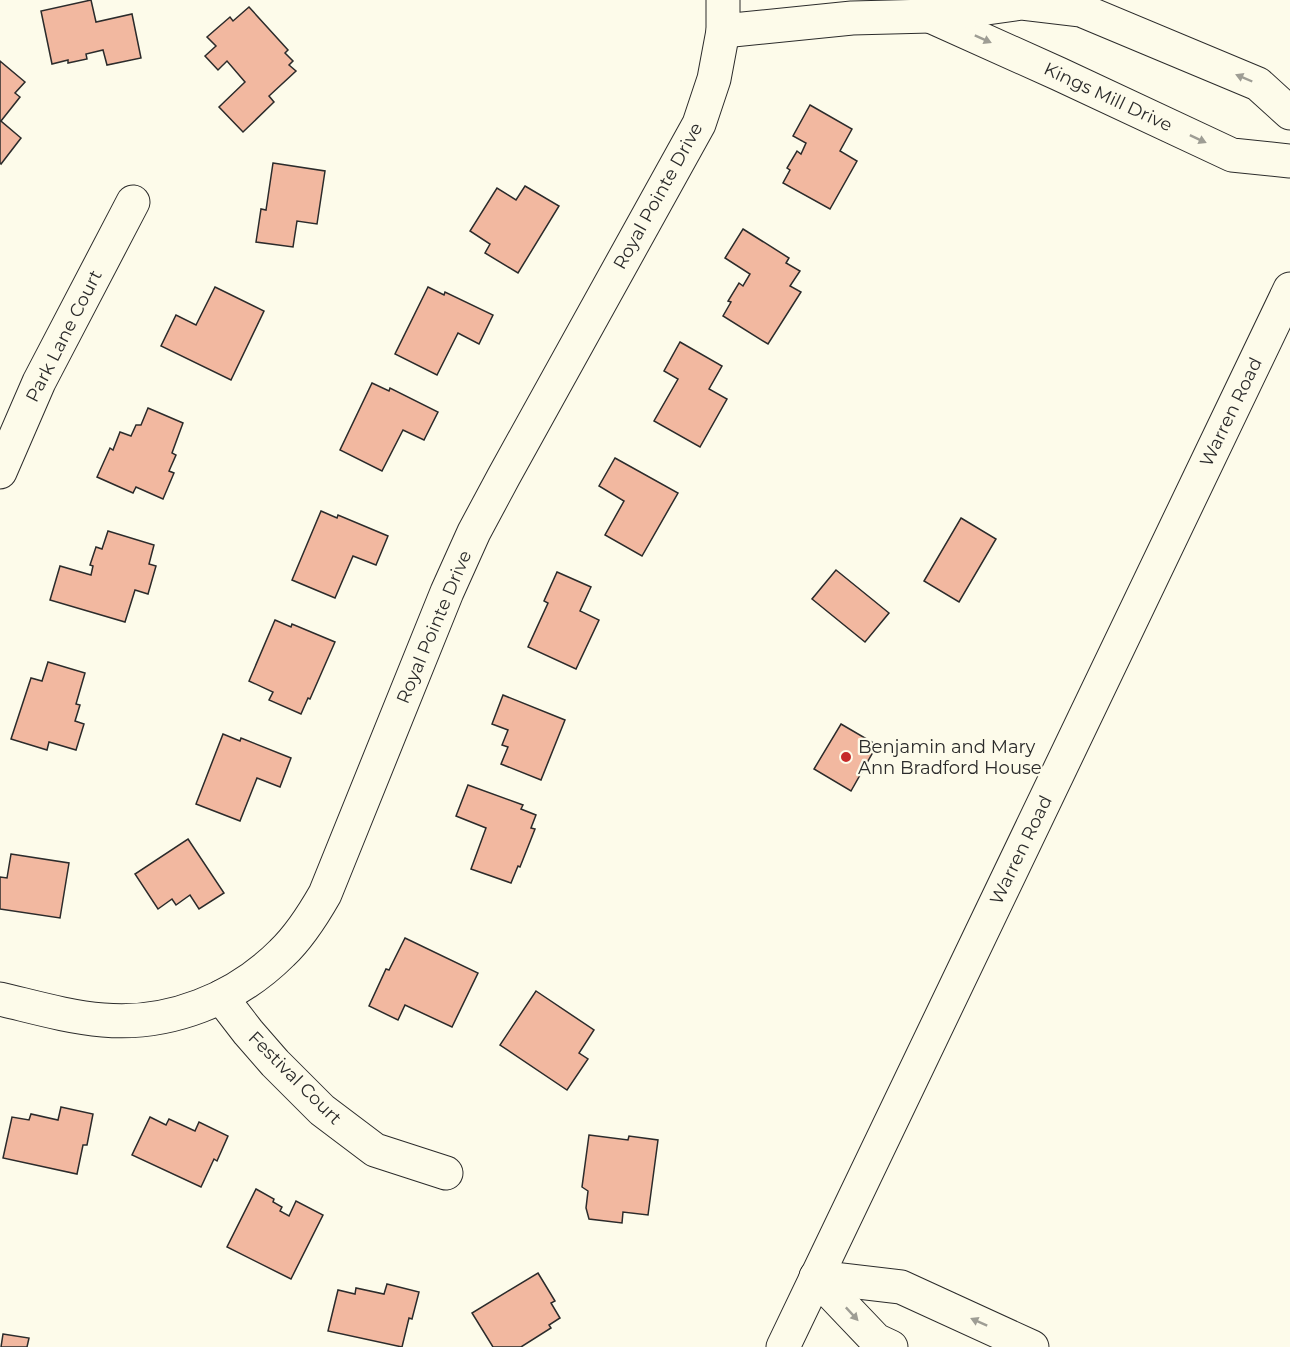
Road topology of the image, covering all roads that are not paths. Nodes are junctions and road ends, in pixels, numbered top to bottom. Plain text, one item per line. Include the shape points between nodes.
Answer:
1 (723, 16) edge
2 (930, 16) junction
3 (1290, 113) edge
4 (1290, 161) edge
5 (132, 202) dead end
6 (1290, 289) edge
7 (0, 472) edge
8 (222, 997) junction
9 (0, 999) edge
10 (446, 1173) dead end
11 (816, 1277) junction
12 (783, 1347) edge
13 (891, 1347) edge
14 (1032, 1347) edge

1 - 2 street, Kings Mill Drive
1 - 8 street, Royal Pointe Drive via 714,79 699,124 474,532 325,894 307,925 283,952
3 -> 2 street, Kings Mill Drive via 1258,84 1081,10 1022,3
2 -> 4 street, Kings Mill Drive via 1232,155
5 - 7 street, Park Lane Court via 39,382
6 - 11 street, Warren Road
8 - 9 street, Royal Pointe Drive via 168,1016 106,1021
8 - 10 street, Festival Court via 248,1032 322,1110 375,1150
11 - 12 street, Warren Road
11 -> 13 street via 876,1340
14 -> 11 street via 901,1287

